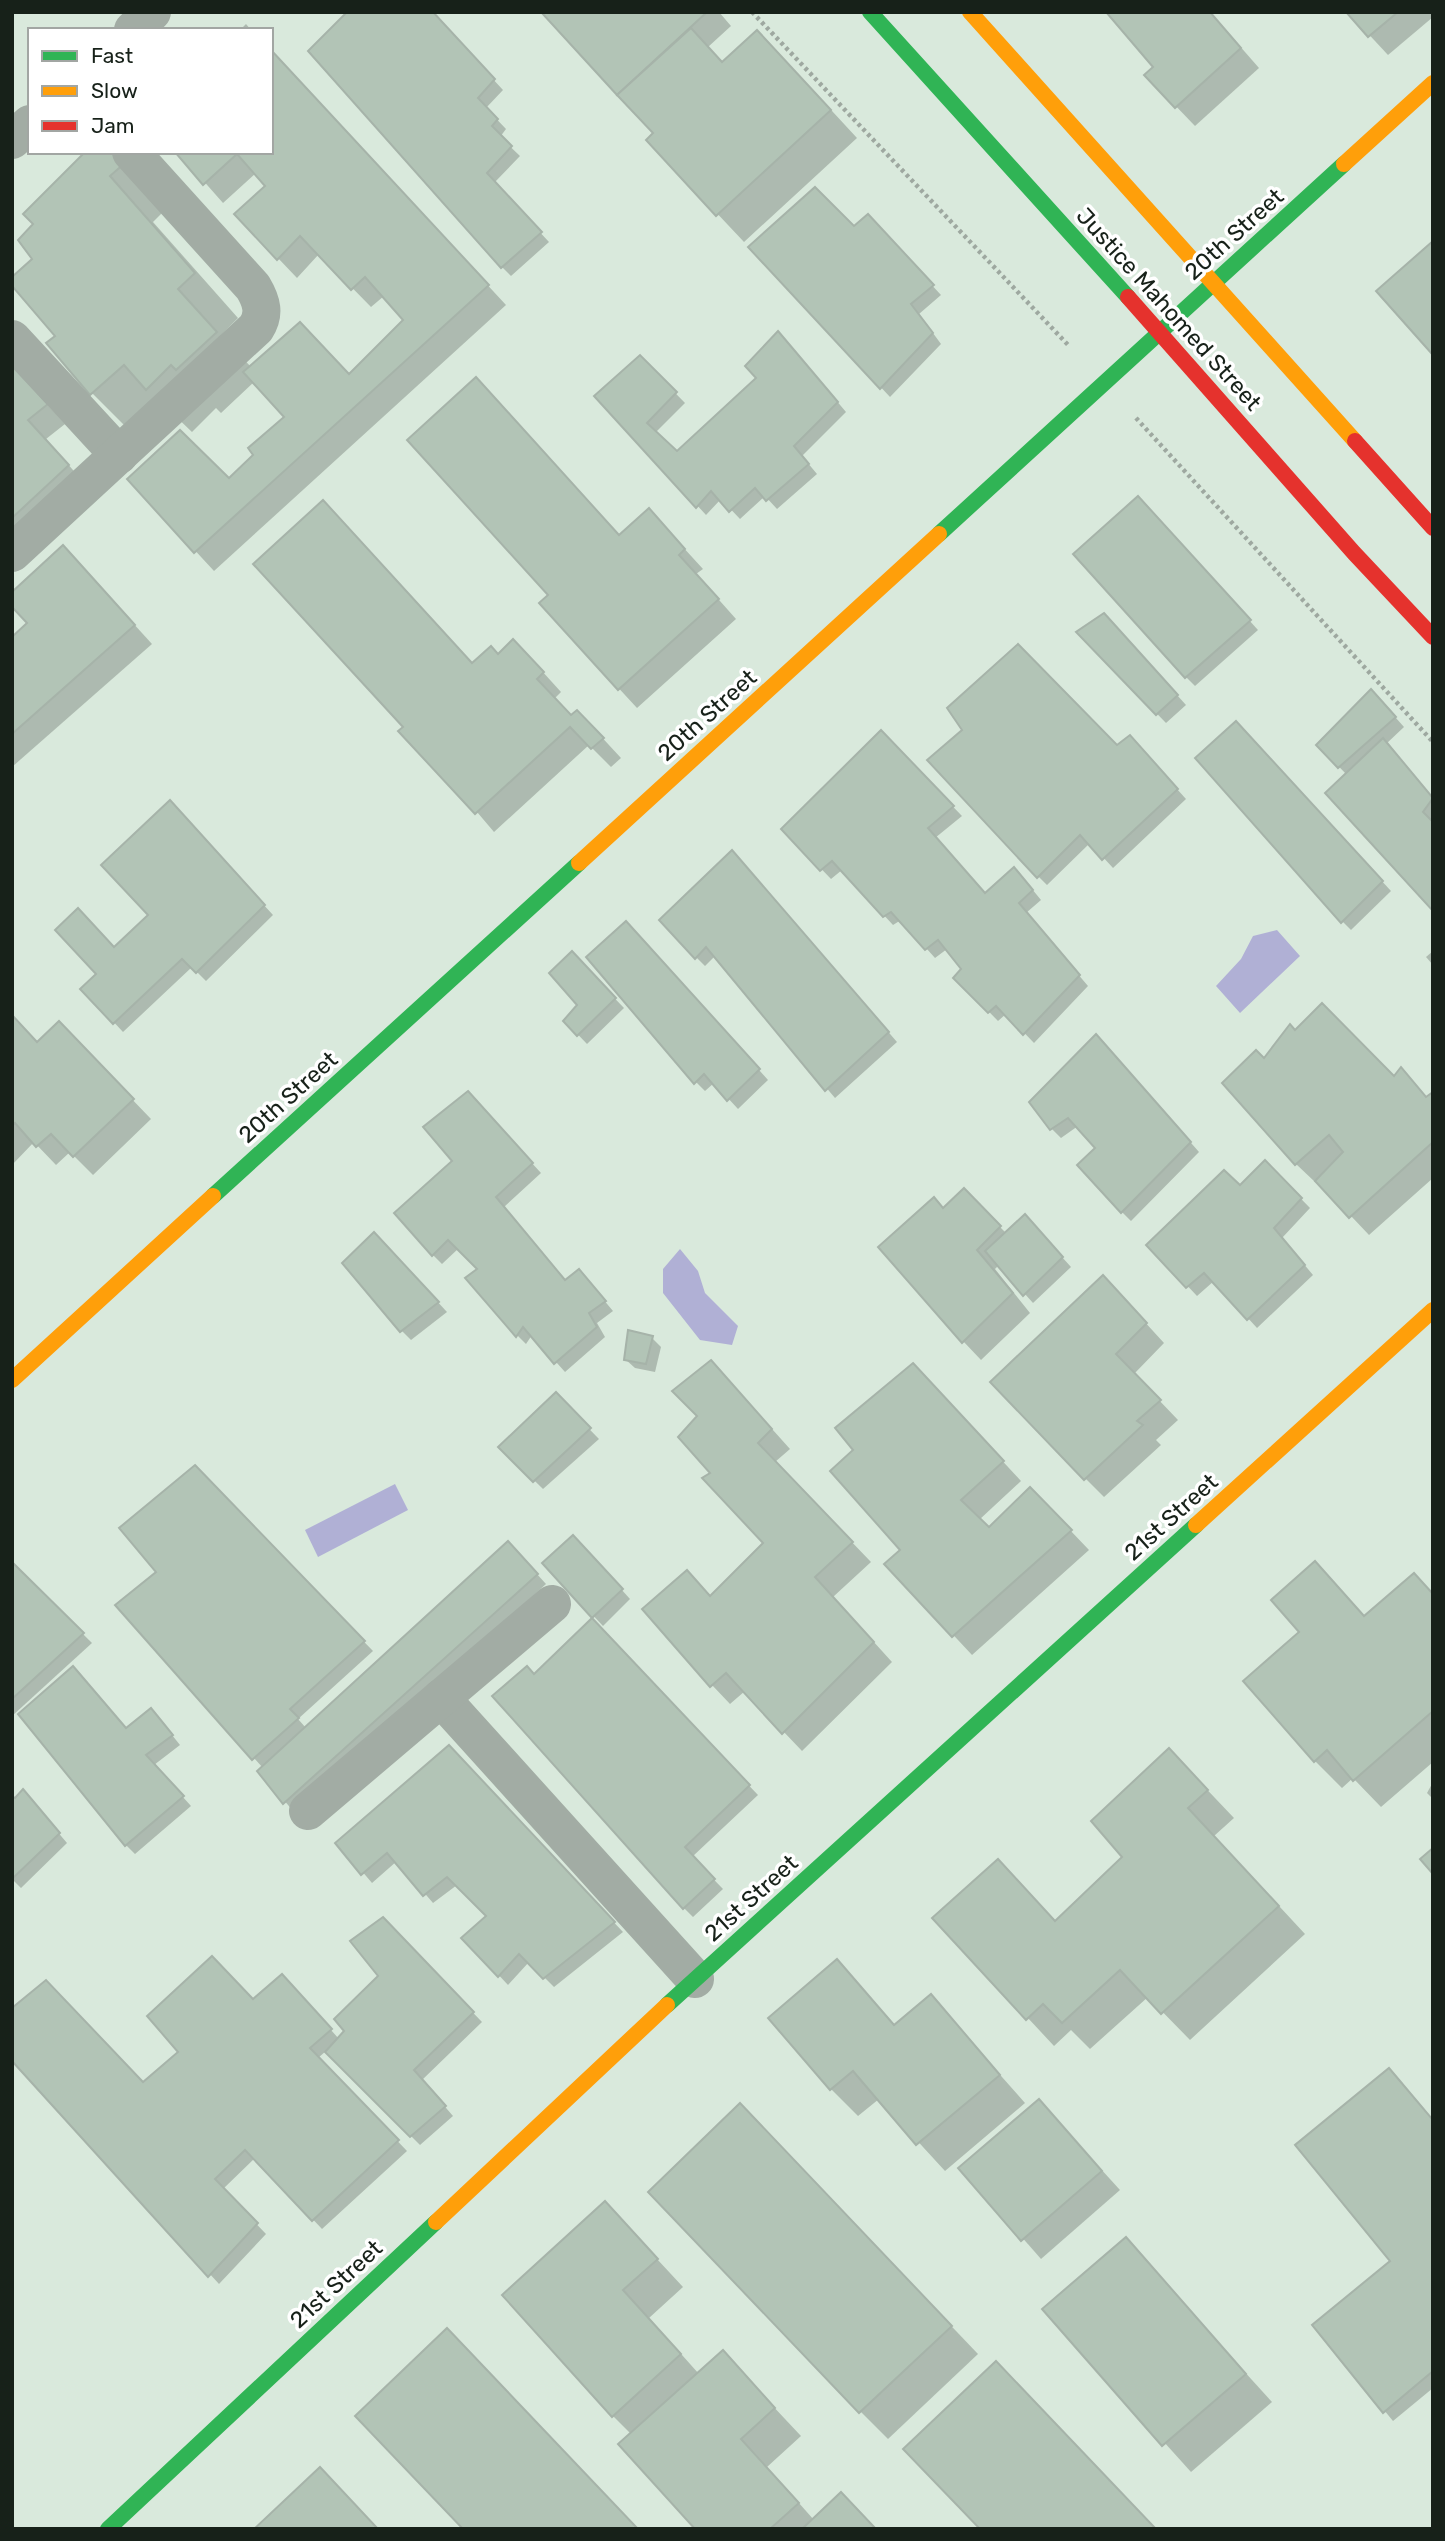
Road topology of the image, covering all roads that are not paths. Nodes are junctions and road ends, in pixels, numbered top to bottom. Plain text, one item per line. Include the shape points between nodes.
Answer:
1 (152, 12) edge
2 (870, 12) edge
3 (970, 12) edge
4 (135, 28) edge
5 (1433, 83) edge
6 (28, 126) edge
7 (12, 140) edge
8 (133, 154) edge
9 (1214, 283) junction
10 (1160, 332) junction
11 (12, 340) edge
12 (119, 455) junction
13 (1433, 528) edge
14 (12, 553) edge
15 (1433, 637) edge
16 (1433, 1310) edge
17 (12, 1380) edge
18 (552, 1604) dead end
19 (441, 1698) junction
20 (308, 1811) dead end
21 (695, 1979) junction
22 (108, 2529) edge

1 - 4 street
2 - 10 street, Justice Mahomed Street
3 - 9 street
5 - 9 street, 20th Street
6 - 7 street
8 - 12 street via 249,282 259,298 262,319
9 - 10 street, 20th Street
9 - 13 street
10 - 15 street, Justice Mahomed Street
10 - 17 street, 20th Street
11 - 12 street
12 - 14 street
16 - 21 street, 21st Street
18 - 19 street
19 - 20 street
19 - 21 street
21 - 22 street, 21st Street

